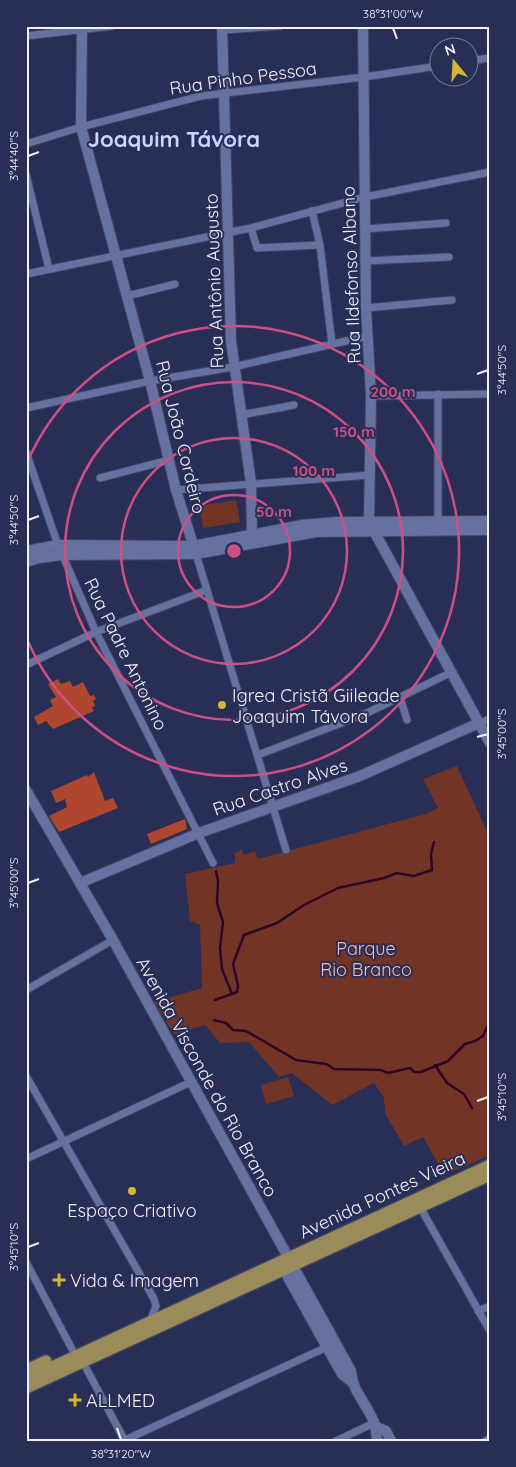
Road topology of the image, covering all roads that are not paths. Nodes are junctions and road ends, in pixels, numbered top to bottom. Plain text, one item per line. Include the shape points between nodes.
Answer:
1 (112, 26) edge
2 (280, 26) edge
3 (363, 26) edge
4 (82, 28) edge
5 (222, 28) edge
6 (26, 36) edge
7 (428, 67) edge
8 (364, 77) junction
9 (222, 94) junction
10 (81, 127) junction
11 (26, 144) edge
12 (490, 172) edge
13 (26, 174) edge
14 (365, 197) junction
15 (312, 212) junction
16 (446, 224) dead end
17 (250, 228) junction
18 (365, 229) junction
19 (228, 232) junction
20 (320, 245) junction
21 (116, 256) junction
22 (449, 257) dead end
23 (365, 261) junction
24 (49, 269) junction
25 (26, 274) edge
26 (175, 284) dead end
27 (127, 296) junction
28 (452, 300) dead end
29 (366, 308) junction
30 (368, 336) junction
31 (332, 344) junction
32 (233, 367) junction
33 (150, 381) junction
34 (438, 394) junction
35 (490, 394) edge
36 (371, 396) junction
37 (294, 405) dead end
38 (26, 408) edge
39 (241, 415) junction
40 (26, 452) edge
41 (170, 460) junction
42 (370, 475) junction
43 (100, 478) dead end
44 (251, 483) junction
45 (176, 490) junction
46 (490, 521) edge
47 (438, 522) junction
48 (371, 526) junction
49 (303, 529) junction
50 (490, 530) edge
51 (252, 534) junction
52 (60, 550) junction
53 (195, 550) junction
54 (26, 551) edge
55 (26, 562) edge
56 (207, 590) junction
57 (96, 632) junction
58 (26, 665) edge
59 (450, 673) junction
60 (400, 697) junction
61 (490, 719) edge
62 (407, 720) dead end
63 (479, 724) junction
64 (490, 743) edge
65 (258, 754) junction
66 (26, 790) edge
67 (29, 802) edge
68 (274, 806) junction
69 (199, 833) junction
70 (286, 850) dead end
71 (213, 863) dead end
72 (80, 883) junction
73 (113, 940) junction
74 (26, 990) edge
75 (26, 1076) edge
76 (191, 1082) junction
77 (64, 1142) junction
78 (26, 1159) edge
79 (490, 1165) edge
80 (490, 1175) edge
81 (420, 1207) junction
82 (26, 1262) edge
83 (286, 1264) junction
84 (490, 1306) edge
85 (478, 1311) junction
86 (150, 1321) junction
87 (490, 1331) edge
88 (327, 1348) junction
89 (80, 1358) junction
90 (26, 1370) edge
91 (26, 1379) edge
92 (352, 1382) junction
93 (26, 1388) edge
94 (26, 1395) edge
95 (375, 1425) junction
96 (490, 1438) edge
97 (125, 1440) edge
98 (336, 1441) edge
99 (378, 1441) edge
100 (391, 1441) edge
101 (485, 1441) edge

1 - 4 street
2 - 5 street
3 - 8 street, Rua Ildefonso Albano
4 - 6 street
4 - 10 street, Rua João Cordeiro
5 - 9 street, Rua Antônio Augusto
7 - 8 street, Rua Pinho Pessoa
8 - 9 street, Rua Pinho Pessoa
8 - 14 street, Rua Ildefonso Albano
9 - 10 street, Rua Pinho Pessoa via 182,100
9 - 19 street, Rua Antônio Augusto
10 - 11 street, Rua Pinho Pessoa
10 - 21 street, Rua João Cordeiro
12 - 14 street
13 - 24 street
14 - 15 street
14 - 18 street, Rua Ildefonso Albano
15 - 17 street
15 - 20 street
16 - 18 street
17 - 19 street
17 - 20 street via 257,248
18 - 23 street, Rua Ildefonso Albano
19 - 21 street
19 - 32 street, Rua Antônio Augusto
20 - 31 street
21 - 24 street
21 - 27 street, Rua João Cordeiro
22 - 23 street
23 - 29 street, Rua Ildefonso Albano
24 - 25 street
26 - 27 street
27 - 33 street, Rua João Cordeiro
28 - 29 street
29 - 30 street, Rua Ildefonso Albano
30 - 31 street
30 - 36 street, Rua Ildefonso Albano
31 - 32 street
32 - 33 street
32 - 39 street, Rua Antônio Augusto
33 - 38 street
33 - 41 street, Rua João Cordeiro
34 - 35 street
34 - 36 street
34 - 47 street
36 - 42 street, Rua Ildefonso Albano
37 - 39 street
39 - 44 street, Rua Antônio Augusto
40 - 52 street, Rua Padre Antonino
41 - 43 street
41 - 45 street, Rua João Cordeiro
42 - 44 street
42 - 48 street, Rua Ildefonso Albano
44 - 45 street
44 - 51 street, Rua Antônio Augusto
45 - 53 street, Rua João Cordeiro
46 - 47 street
47 - 48 street
48 - 49 street
48 - 50 street
48 - 59 street
49 - 51 street
49 - 53 street
51 - 53 street
52 - 53 street
52 - 54 street
52 - 55 street
52 - 57 street, Rua Padre Antonino
53 - 56 street, Rua João Cordeiro
56 - 57 street
56 - 65 street, Rua João Cordeiro
57 - 58 street
57 - 69 street, Rua Padre Antonino
59 - 60 street
59 - 63 street
60 - 62 street
60 - 65 street via 325,730
61 - 63 street, Rua Castro Alves
63 - 64 street
63 - 68 street, Rua Castro Alves via 360,776
65 - 68 street, Rua João Cordeiro
66 - 67 street, Avenida Visconde do Rio Branco
67 - 72 street, Avenida Visconde do Rio Branco
68 - 69 street, Rua Castro Alves
68 - 70 street, Rua João Cordeiro
69 - 71 street, Rua Padre Antonino
69 - 72 street, Rua Castro Alves
72 - 73 street, Avenida Visconde do Rio Branco
73 - 74 street
73 - 76 street, Avenida Visconde do Rio Branco
75 - 77 street
76 - 77 street
76 - 83 street, Avenida Visconde do Rio Branco
77 - 78 street
77 - 86 street via 154,1299 156,1306
79 - 83 main road, Avenida Pontes Vieira
80 - 81 main road, Avenida Pontes Vieira
81 - 83 main road, Avenida Pontes Vieira
81 - 85 street
82 - 89 street
83 - 86 main road
83 - 88 street, Avenida Visconde do Rio Branco
83 - 89 main road via 131,1339
83 - 92 street, Avenida Visconde do Rio Branco via 351,1371
84 - 85 street
85 - 87 street
86 - 89 main road via 118,1335
88 - 92 street, Avenida Visconde do Rio Branco via 342,1374
88 - 97 street
89 - 90 main road
89 - 91 main road
89 - 93 main road
89 - 94 main road
89 - 97 street
92 - 95 street, Avenida Visconde do Rio Branco
95 - 98 street
95 - 99 street, Avenida Visconde do Rio Branco
95 - 100 street, Avenida Visconde do Rio Branco via 386,1431
96 - 101 street

